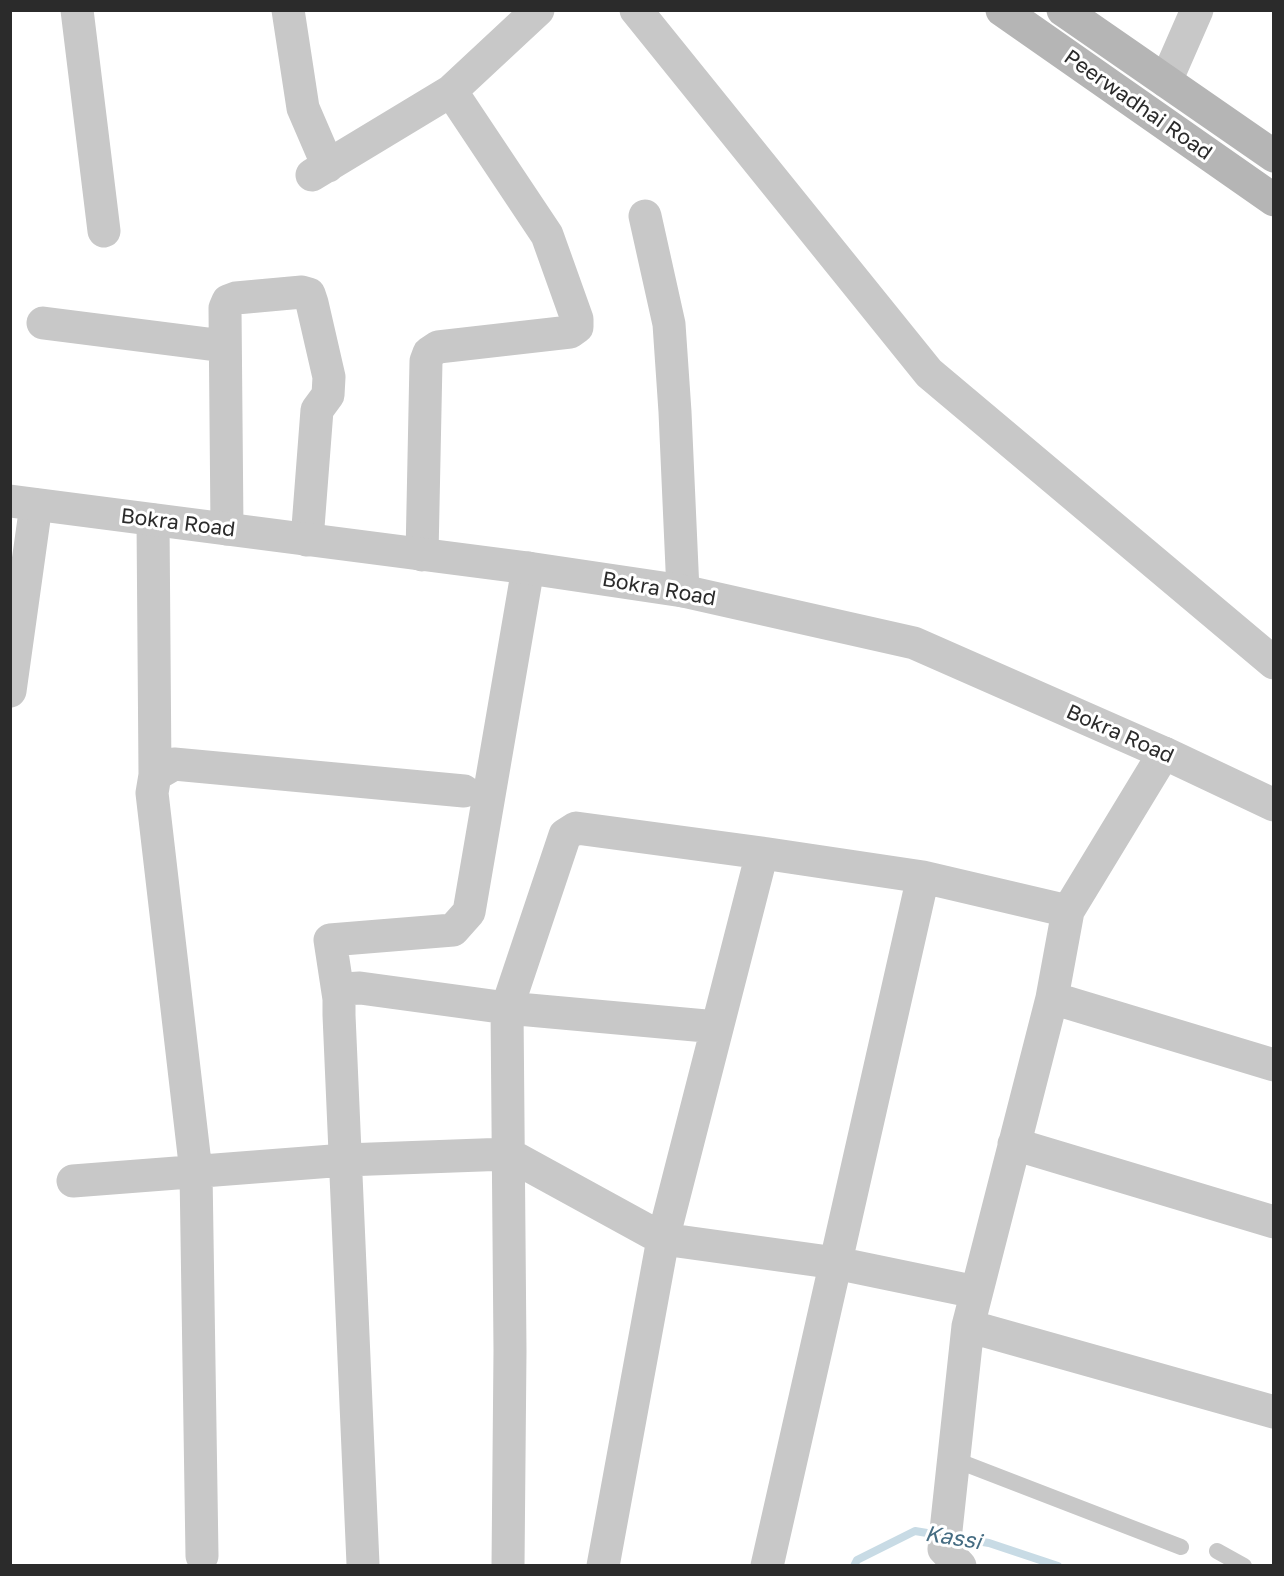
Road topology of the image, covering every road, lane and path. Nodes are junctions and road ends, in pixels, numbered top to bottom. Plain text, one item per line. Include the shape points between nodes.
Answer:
1 (77, 10) edge
2 (288, 10) edge
3 (538, 10) edge
4 (636, 10) edge
5 (1002, 10) edge
6 (1063, 10) edge
7 (1197, 10) edge
8 (1166, 81) junction
9 (451, 91) junction
10 (1274, 156) edge
11 (1274, 200) edge
12 (645, 216) dead end
13 (104, 231) dead end
14 (43, 323) dead end
15 (224, 346) junction
16 (23, 503) edge
17 (153, 520) junction
18 (227, 529) junction
19 (308, 540) junction
20 (422, 555) junction
21 (528, 568) junction
22 (683, 591) junction
23 (1274, 663) edge
24 (10, 691) edge
25 (1164, 753) junction
26 (155, 775) junction
27 (464, 791) dead end
28 (1274, 805) edge
29 (762, 853) junction
30 (922, 877) junction
31 (1068, 911) junction
32 (1052, 998) junction
33 (339, 999) junction
34 (507, 1008) junction
35 (717, 1027) junction
36 (1274, 1065) edge
37 (1014, 1144) junction
38 (508, 1154) junction
39 (345, 1160) junction
40 (196, 1172) junction
41 (73, 1181) dead end
42 (1274, 1222) edge
43 (663, 1239) junction
44 (836, 1263) junction
45 (976, 1292) junction
46 (968, 1326) junction
47 (1274, 1412) edge
48 (953, 1459) junction
49 (1181, 1547) dead end
50 (1217, 1551) dead end
51 (202, 1556) dead end
52 (363, 1564) dead end
53 (508, 1566) edge
54 (603, 1566) edge
55 (767, 1566) edge
56 (960, 1566) edge
57 (1244, 1566) edge

1 - 13 street
2 - 9 street via 303,108 320,171
3 - 9 street
4 - 23 street via 929,374
5 - 11 main road, Peerwadhai Road
6 - 8 main road
7 - 8 street
8 - 10 main road
9 - 20 street via 547,235 577,327 570,332 438,347 429,353
12 - 22 street via 669,324
14 - 15 street
15 - 18 street
15 - 19 street via 228,301 309,294 329,377 328,395 317,410
16 - 17 street, Bokra Road
16 - 24 street
17 - 18 street, Bokra Road
17 - 26 street
18 - 19 street, Bokra Road
19 - 20 street, Bokra Road
20 - 21 street, Bokra Road
21 - 22 street, Bokra Road
21 - 33 street via 469,912 453,930 330,940
22 - 25 street, Bokra Road via 914,643
25 - 28 street, Bokra Road
25 - 31 street
26 - 27 street via 174,764
26 - 40 street via 152,793
29 - 30 street
29 - 34 street via 576,828 565,835 561,844
29 - 35 street
30 - 31 street
30 - 44 street
31 - 32 street
32 - 36 street
32 - 37 street
33 - 34 street via 344,988 360,988
33 - 39 street
34 - 35 street
34 - 38 street
35 - 43 street
37 - 42 street
37 - 45 street
38 - 39 street
38 - 43 street
38 - 53 street
39 - 40 street
39 - 52 street
40 - 41 street
40 - 51 street
43 - 44 street
43 - 54 street
44 - 45 street
44 - 55 street
45 - 46 street
46 - 47 street
46 - 48 street
48 - 49 lane
48 - 56 street via 944,1549
50 - 57 lane

